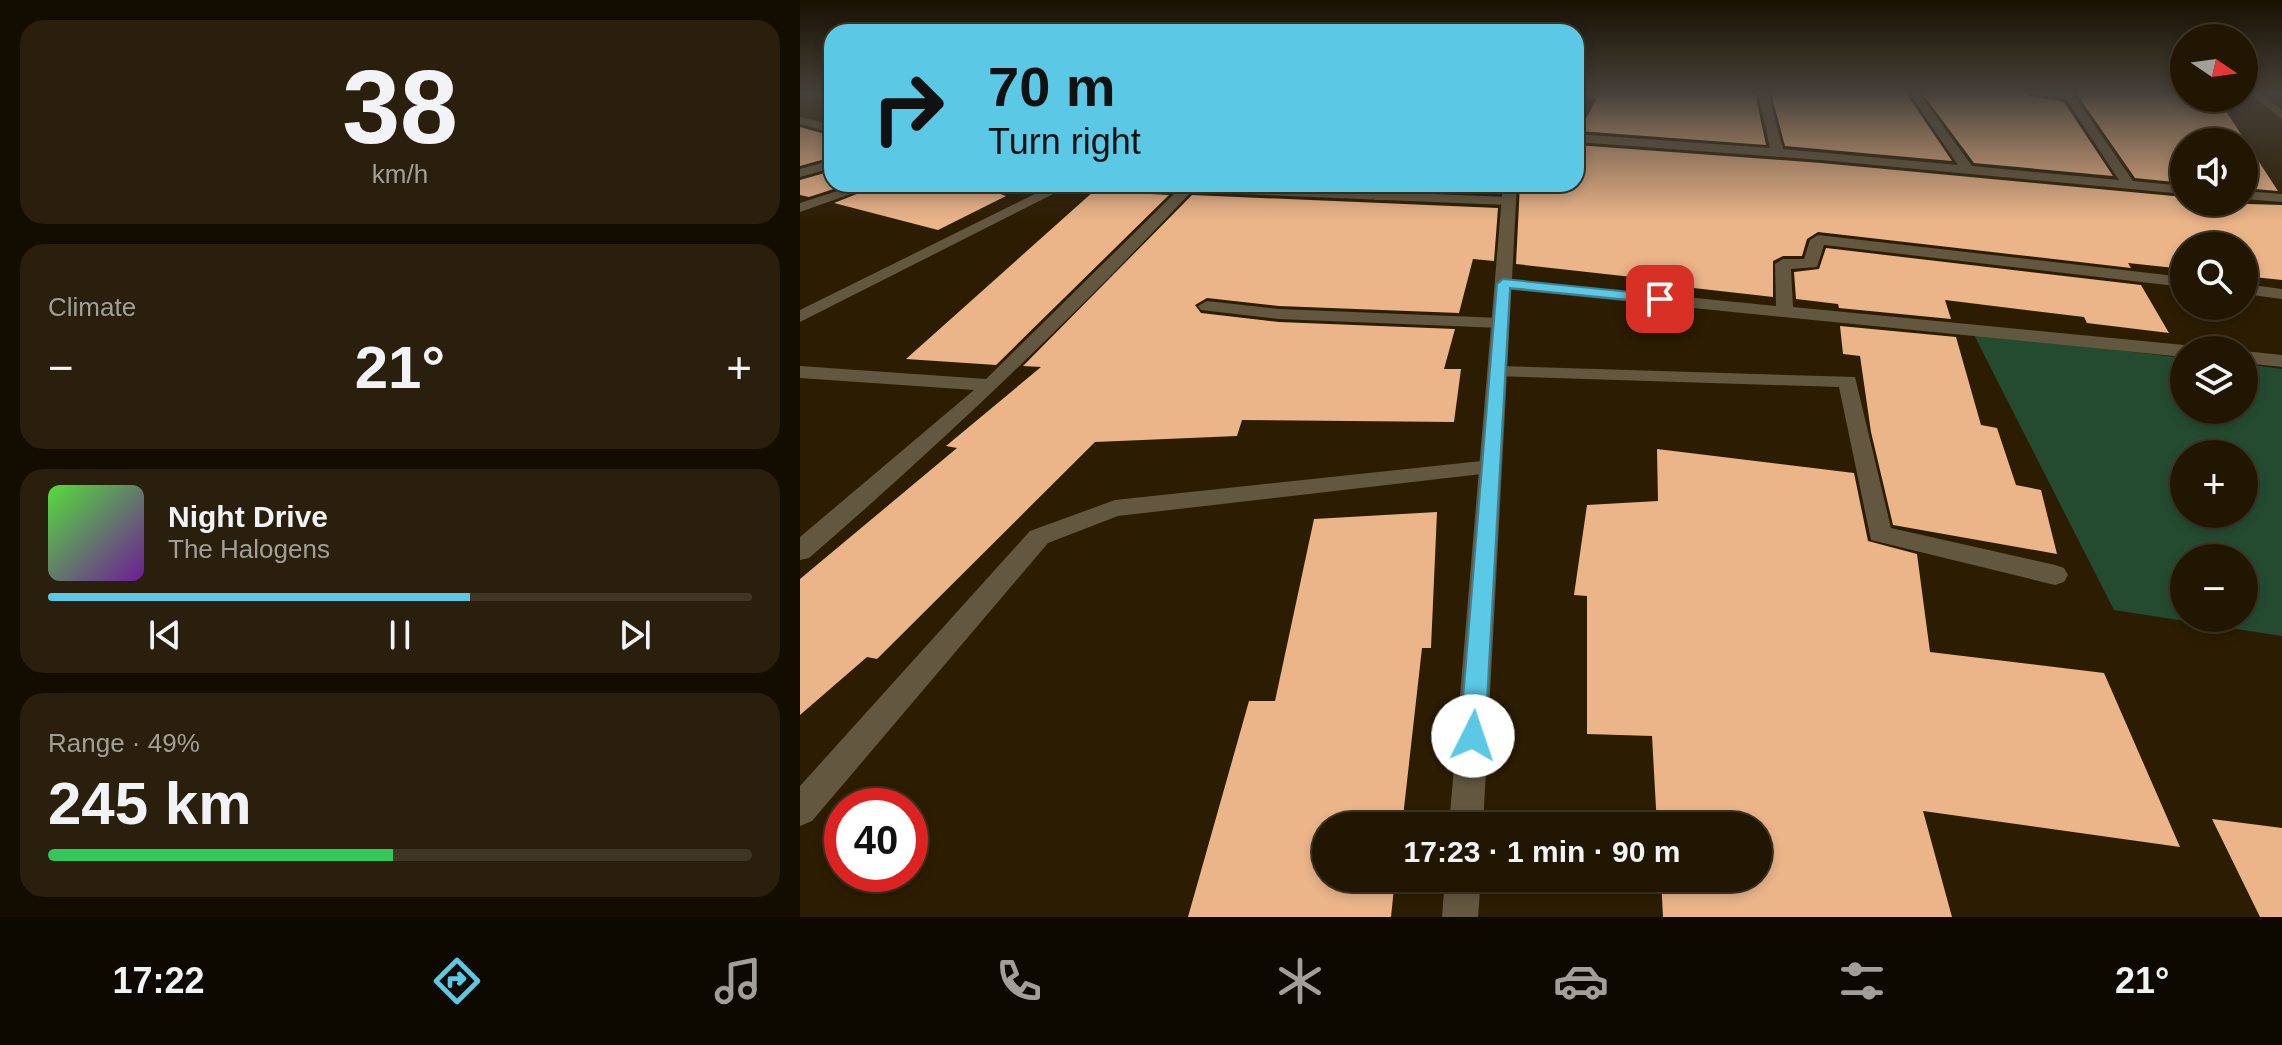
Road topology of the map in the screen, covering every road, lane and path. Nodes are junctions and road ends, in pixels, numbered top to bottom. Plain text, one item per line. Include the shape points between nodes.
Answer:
1 (1773, 136) edge
2 (1944, 136) edge
3 (2096, 136) edge
4 (1584, 139) edge
5 (1777, 152) junction
6 (824, 166) edge
7 (1967, 169) junction
8 (800, 173) edge
9 (2128, 184) junction
10 (2170, 188) edge
11 (848, 192) edge
12 (1050, 192) edge
13 (1184, 192) edge
14 (1241, 192) edge
15 (1384, 192) edge
16 (1509, 192) edge
17 (2258, 196) edge
18 (1380, 197) junction
19 (2282, 198) edge
20 (800, 208) edge
21 (2170, 280) edge
22 (1503, 284) junction
23 (2258, 291) edge
24 (2282, 294) edge
25 (1207, 306) dead end
26 (1785, 312) junction
27 (800, 317) edge
28 (1501, 323) junction
29 (2170, 350) edge
30 (2258, 358) edge
31 (2282, 361) edge
32 (800, 372) edge
33 (1498, 372) junction
34 (991, 385) junction
35 (1491, 467) junction
36 (800, 551) edge
37 (2055, 575) dead end
38 (800, 810) edge
39 (1467, 812) edge
40 (1462, 892) edge
41 (1460, 917) edge

1 - 5 street
2 - 7 street
3 - 9 street
4 - 5 street
5 - 7 street
6 - 8 street
7 - 9 street
9 - 10 street
11 - 20 street
12 - 27 street
13 - 34 street
14 - 18 street
15 - 18 street
16 - 18 street
16 - 22 street
17 - 19 street
21 - 26 street via 1818,240 1811,264 1783,264
22 - 26 street
22 - 28 street
23 - 24 street
25 - 28 street
26 - 29 street
28 - 33 street
30 - 31 street
32 - 34 street
33 - 35 street
33 - 37 street via 1848,381 1880,534
34 - 36 street
35 - 38 street via 1115,508 1039,537
35 - 39 street
40 - 41 street

